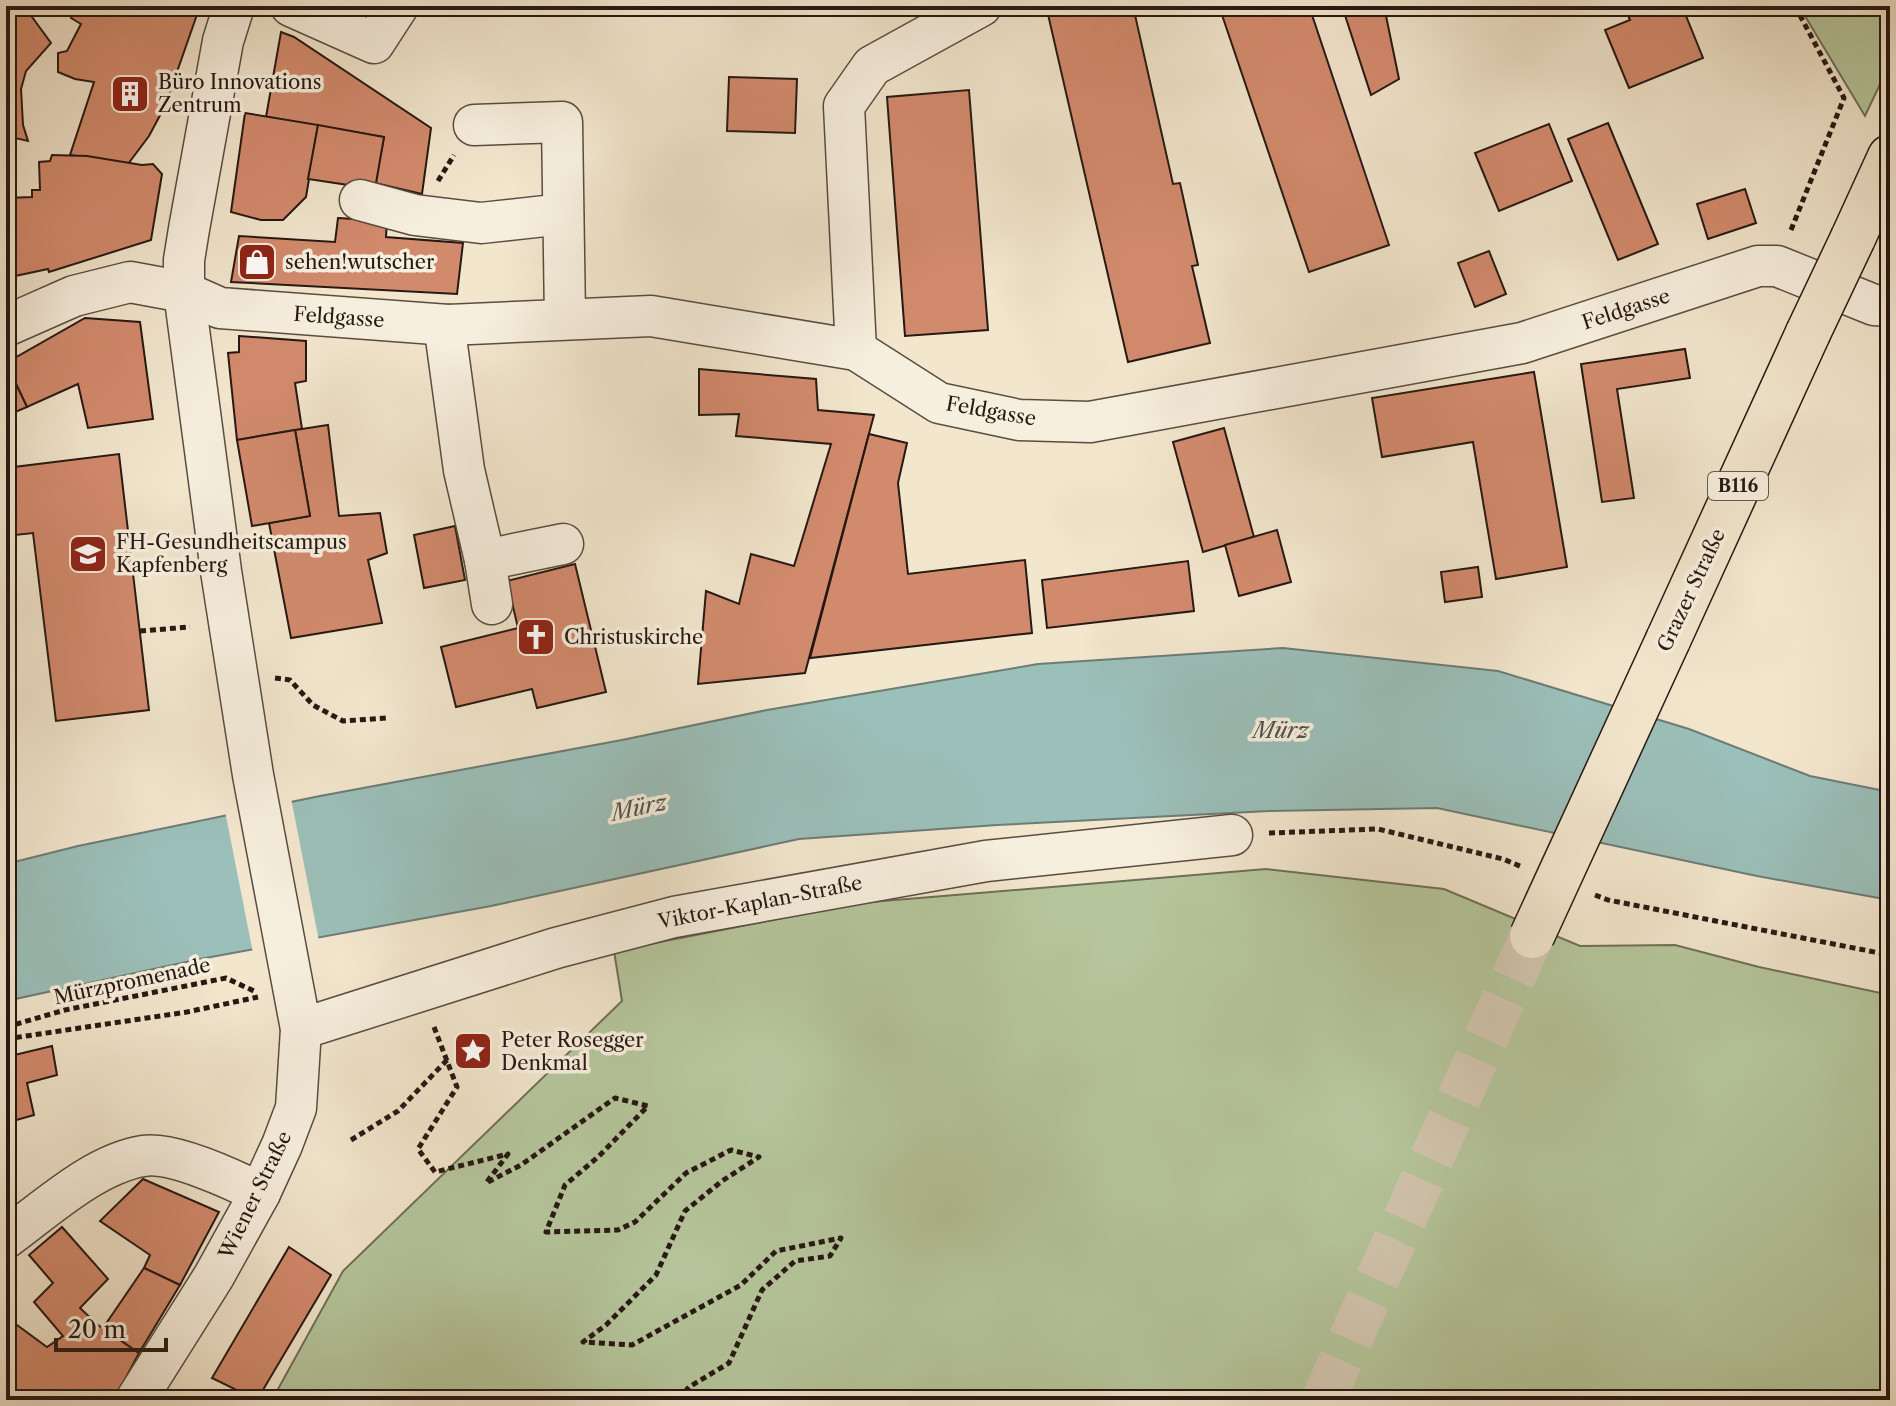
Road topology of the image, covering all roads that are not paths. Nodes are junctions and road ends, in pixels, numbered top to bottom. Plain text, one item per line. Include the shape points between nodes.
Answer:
1 (234, 6) edge
2 (291, 6) edge
3 (398, 6) edge
4 (981, 6) edge
5 (474, 125) road end
6 (1890, 157) edge
7 (360, 200) dead end
8 (563, 214) junction
9 (184, 292) junction
10 (1890, 306) edge
11 (565, 319) junction
12 (448, 325) junction
13 (6, 326) edge
14 (856, 350) junction
15 (563, 544) dead end
16 (485, 560) junction
17 (492, 604) dead end
18 (1232, 835) dead end
19 (1532, 936) tunnel mouth
20 (301, 1029) junction
21 (260, 1193) junction
22 (6, 1238) edge
23 (144, 1397) edge

1 - 9 street, Wiener Straße via 189,229
2 - 3 street via 374,43
4 - 14 street via 872,66 844,106
5 - 8 street via 562,122
6 - 19 highway, Grazer Straße / B116, bridge
7 - 8 street via 415,215 481,223
8 - 11 street
9 - 12 street, Feldgasse via 220,308
9 - 13 street, Feldgasse via 130,282 74,296
9 - 20 street, Wiener Straße via 277,982
10 - 14 street, Feldgasse via 1874,305 1777,266 1758,266 1522,343 1090,422 1019,420 939,403
11 - 12 street, Feldgasse
11 - 14 street, Feldgasse via 651,316
12 - 16 street via 464,470
15 - 16 street
16 - 17 street
18 - 20 street, Viktor-Kaplan-Straße via 986,861 674,917 556,948
20 - 21 street, Wiener Straße via 296,1108
21 - 22 street via 167,1158 145,1156 95,1174
21 - 23 street, Wiener Straße

